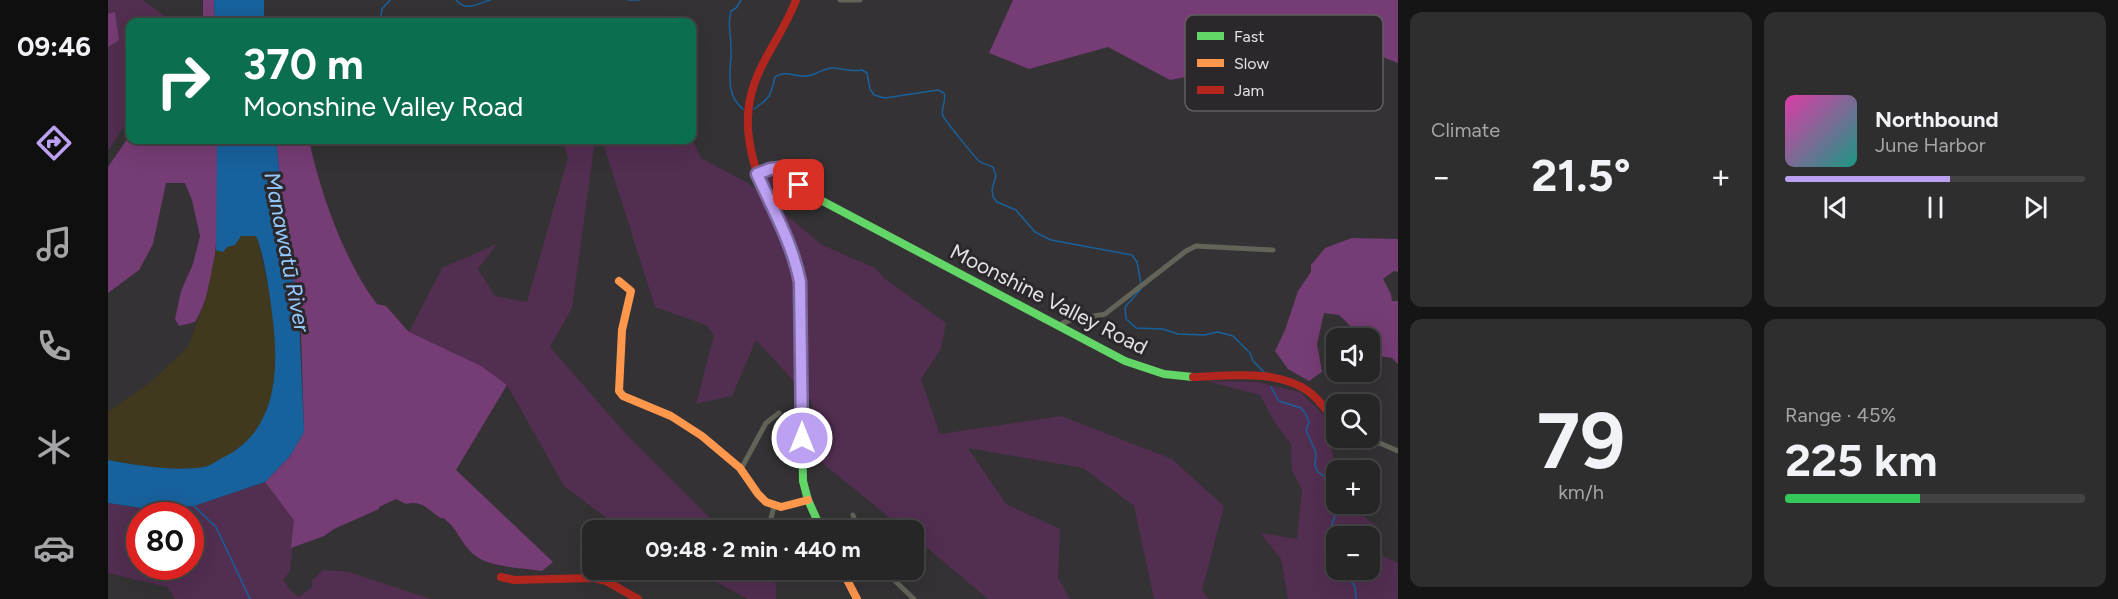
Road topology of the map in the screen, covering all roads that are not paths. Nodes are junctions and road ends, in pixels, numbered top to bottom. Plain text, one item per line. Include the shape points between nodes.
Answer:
1 (796, 0) edge
2 (840, 0) edge
3 (860, 0) edge
4 (757, 174) junction
5 (1273, 250) dead end
6 (619, 282) dead end
7 (1058, 326) junction
8 (1326, 410) edge
9 (779, 413) dead end
10 (1380, 443) edge
11 (1398, 451) edge
12 (741, 469) junction
13 (808, 500) junction
14 (774, 506) junction
15 (853, 515) dead end
16 (771, 520) edge
17 (817, 520) edge
18 (855, 520) edge
19 (501, 577) dead end
20 (848, 580) edge
21 (894, 580) edge
22 (639, 599) edge
23 (858, 599) edge
24 (914, 599) edge

1 - 4 main road via 757,78 749,105 749,148
2 - 3 street
4 - 7 main road, Moonshine Valley Road via 775,168 784,170 811,195
4 - 13 main road via 777,216 800,282 802,460
5 - 7 street via 1196,246 1105,314 1070,318
6 - 12 main road via 631,291 622,330 619,391 676,419
7 - 8 main road, Moonshine Valley Road via 1148,370 1175,376 1258,377 1287,382 1303,388
9 - 12 street via 766,423
10 - 11 street
12 - 14 main road via 758,495
13 - 14 main road
13 - 17 main road
14 - 16 street
15 - 18 street
19 - 22 main road via 594,578
20 - 23 main road
21 - 24 street

